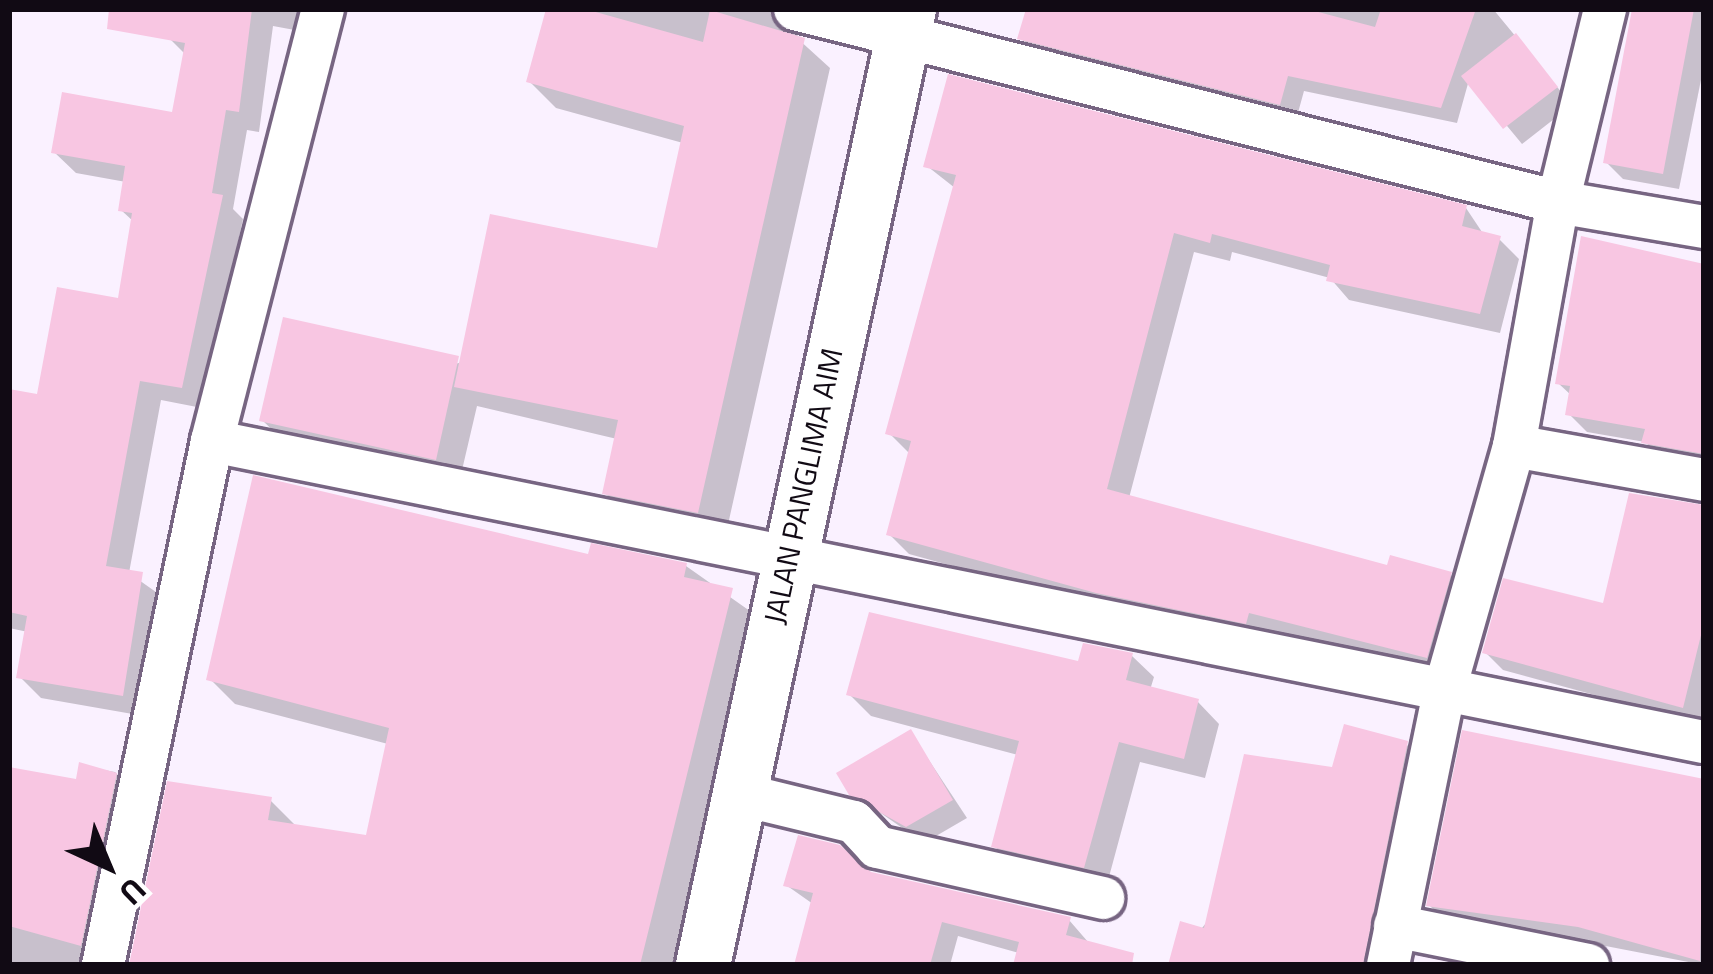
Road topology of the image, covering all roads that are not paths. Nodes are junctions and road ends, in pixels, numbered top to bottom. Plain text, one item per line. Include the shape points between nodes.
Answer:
1 (323, 9) edge
2 (795, 9) edge
3 (1604, 9) edge
4 (906, 21) edge
5 (1558, 202) junction
6 (1704, 227) edge
7 (212, 441) junction
8 (1514, 446) junction
9 (1704, 480) edge
10 (788, 555) junction
11 (1444, 692) junction
12 (1704, 742) edge
13 (739, 794) junction
14 (1103, 898) dead end
15 (1391, 946) edge
16 (103, 965) edge
17 (703, 965) edge
18 (1588, 965) edge

1 - 7 street
2 - 4 street
3 - 5 street
4 - 5 street
4 - 10 street, JALAN PANGLIMA AIM
5 - 6 street
5 - 8 street
7 - 10 street
7 - 16 street
8 - 9 street
8 - 11 street
10 - 11 street
10 - 13 street, JALAN PANGLIMA AIM
11 - 12 street
11 - 15 street
13 - 14 street via 854,822 877,847
13 - 17 street, JALAN PANGLIMA AIM
15 - 18 street

